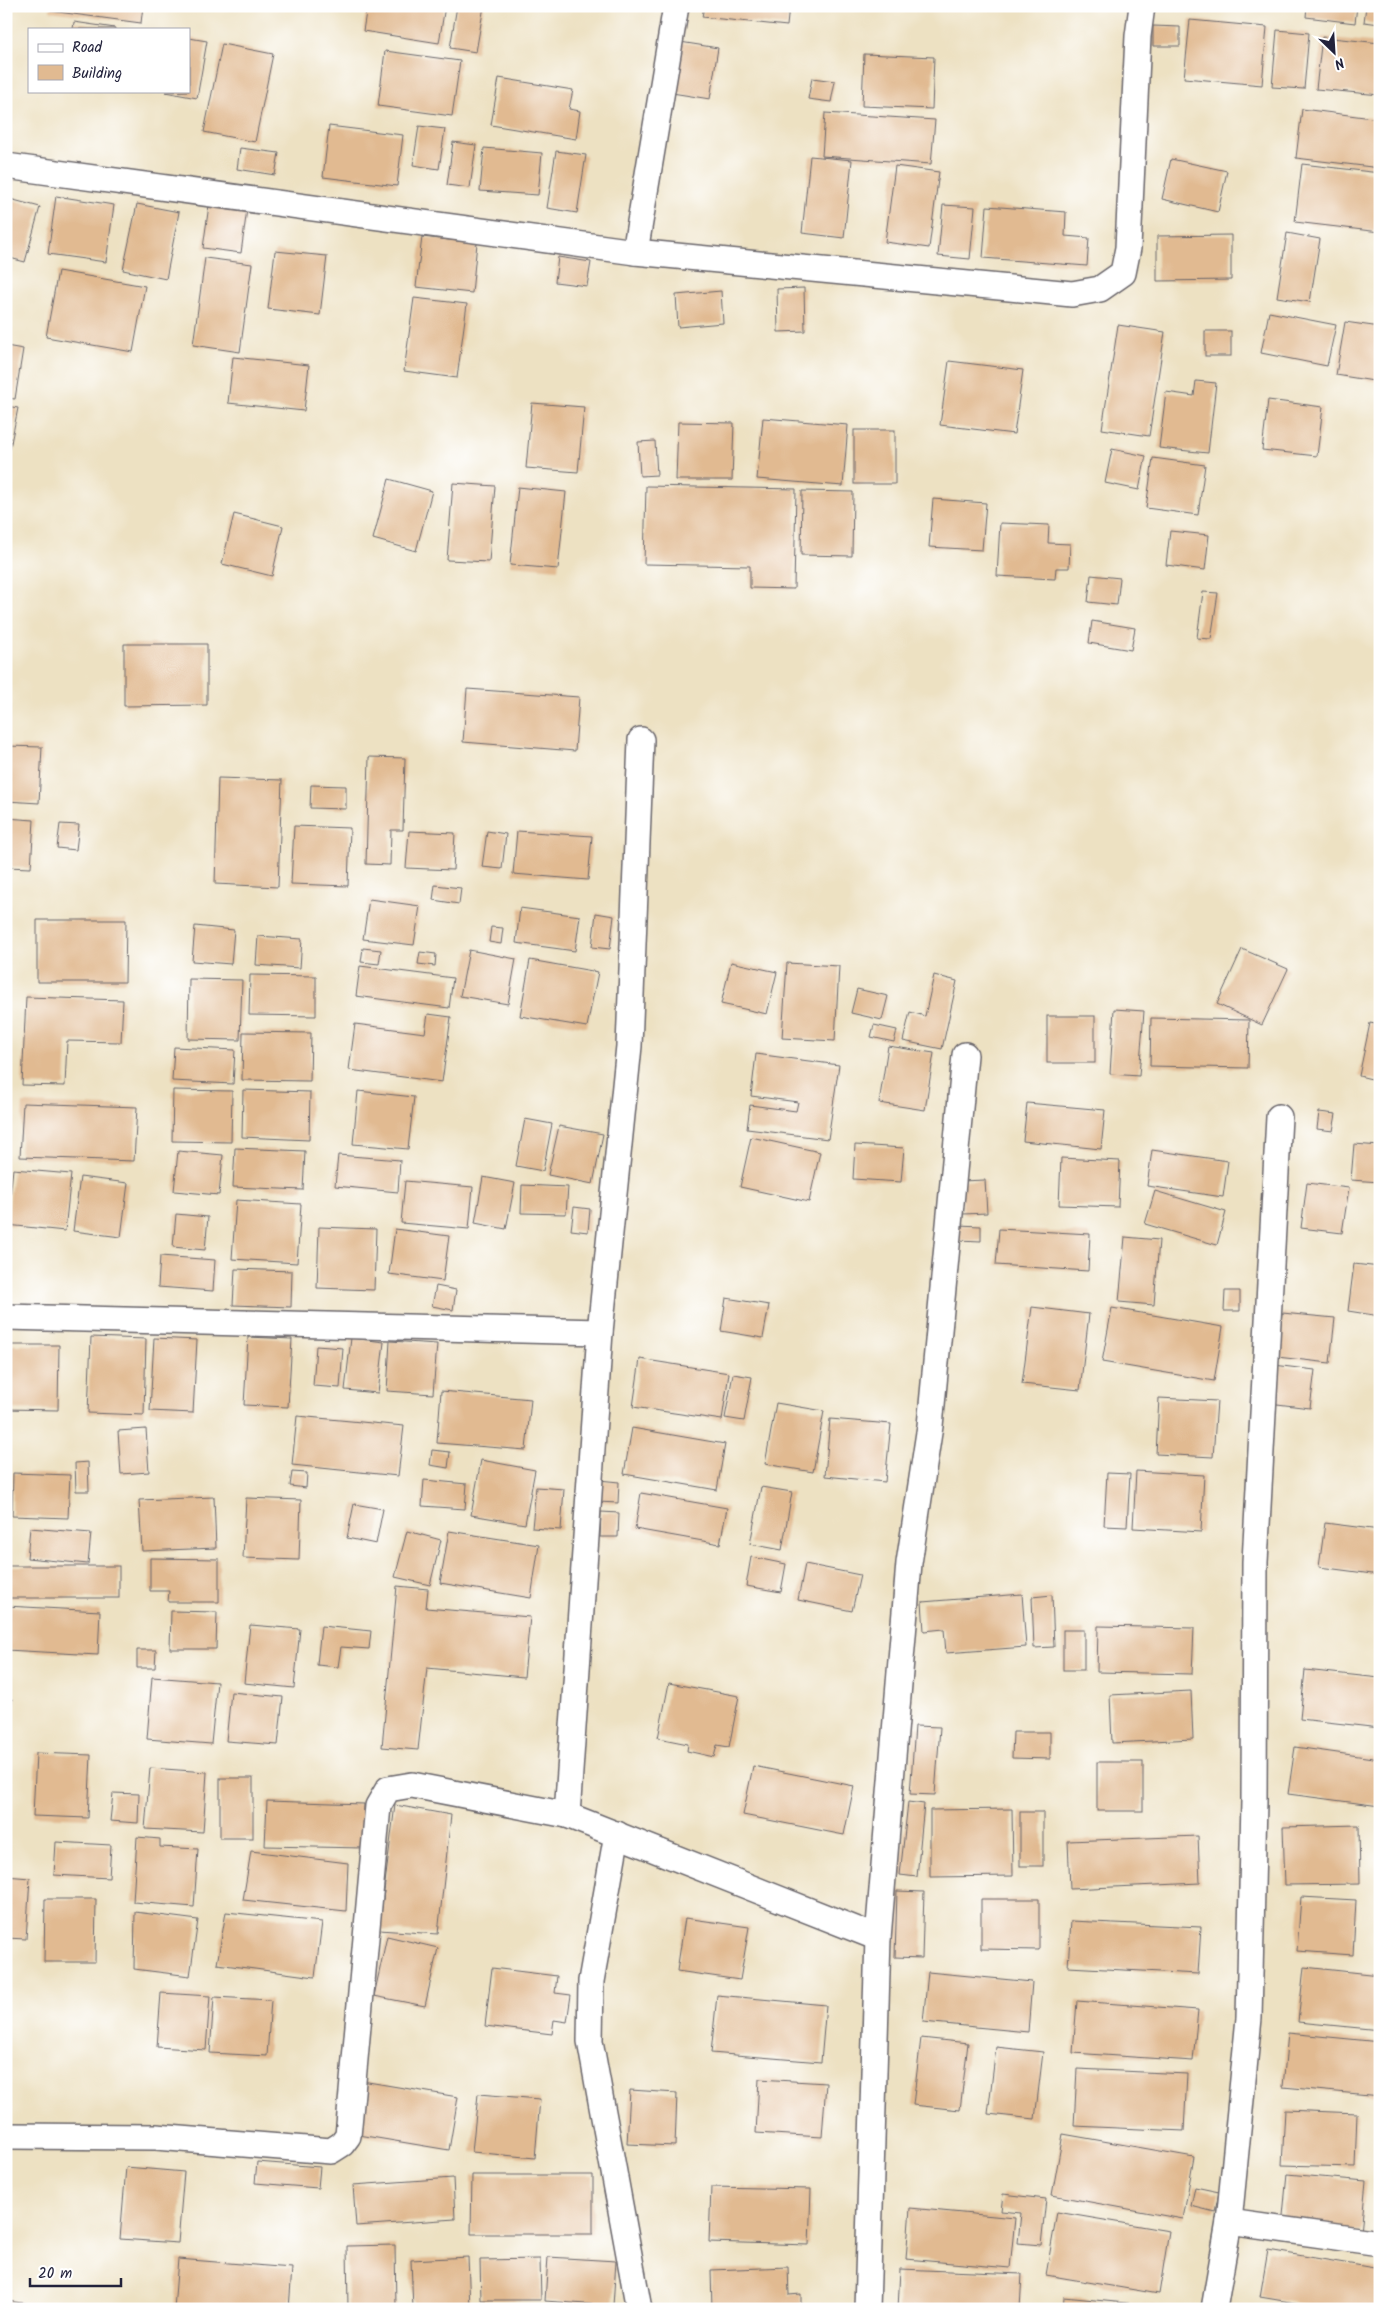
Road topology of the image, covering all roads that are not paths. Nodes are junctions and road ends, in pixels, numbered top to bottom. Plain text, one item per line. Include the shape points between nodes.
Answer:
1 (676, 6) edge
2 (1142, 6) edge
3 (6, 166) edge
4 (635, 252) junction
5 (641, 740) dead end
6 (965, 1055) dead end
7 (1279, 1117) dead end
8 (6, 1317) edge
9 (600, 1332) junction
10 (567, 1815) junction
11 (617, 1834) junction
12 (878, 1938) junction
13 (6, 2136) edge
14 (1229, 2222) junction
15 (1380, 2243) edge
16 (640, 2309) edge
17 (867, 2309) edge
18 (1214, 2309) edge

1 - 4 street
2 - 4 street via 1128,248 1123,273 1100,289 1072,294
3 - 4 street
5 - 9 street via 629,1046
6 - 12 street via 930,1426 909,1563
7 - 14 street via 1255,1562 1249,2018
8 - 9 street
9 - 10 street
10 - 11 street
10 - 13 street via 412,1785 388,1789 378,1806 348,2136 342,2144 331,2150 156,2137
11 - 12 street
11 - 16 street via 591,1981 590,2042
12 - 17 street
14 - 15 street
14 - 18 street

